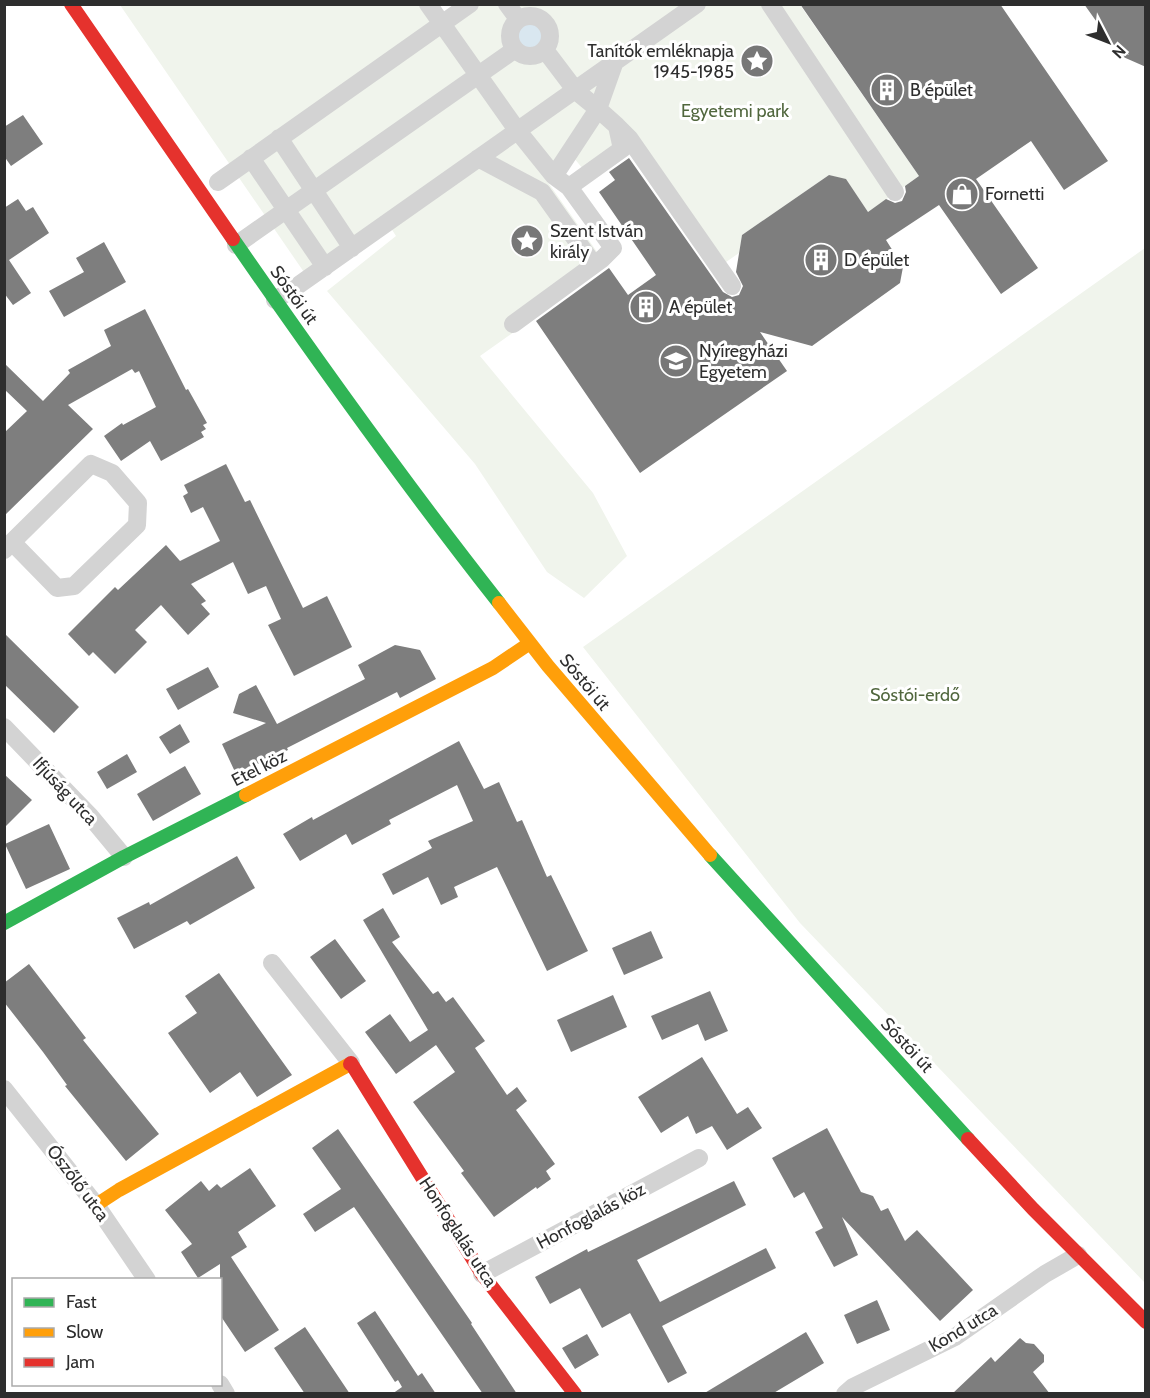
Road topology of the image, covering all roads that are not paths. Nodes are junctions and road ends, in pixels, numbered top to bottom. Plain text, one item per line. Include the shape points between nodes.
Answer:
1 (71, 4) edge
2 (428, 4) edge
3 (470, 4) edge
4 (507, 4) edge
5 (697, 4) edge
6 (770, 4) edge
7 (518, 19) junction
8 (442, 23) junction
9 (514, 50) junction
10 (545, 51) junction
11 (614, 64) junction
12 (477, 75) junction
13 (576, 91) junction
14 (598, 109) junction
15 (617, 126) junction
16 (517, 130) junction
17 (279, 138) junction
18 (478, 158) junction
19 (251, 159) junction
20 (562, 181) junction
21 (219, 182) dead end
22 (314, 190) junction
23 (895, 192) dead end
24 (543, 195) junction
25 (286, 210) junction
26 (236, 245) junction
27 (352, 248) junction
28 (594, 265) junction
29 (325, 267) junction
30 (732, 286) dead end
31 (275, 300) junction
32 (513, 324) dead end
33 (9, 546) edge
34 (530, 643) junction
35 (4, 728) edge
36 (124, 857) junction
37 (4, 923) edge
38 (272, 963) dead end
39 (351, 1064) junction
40 (4, 1089) edge
41 (699, 1158) dead end
42 (96, 1205) junction
43 (1078, 1255) junction
44 (482, 1274) junction
45 (146, 1278) edge
46 (1146, 1322) edge
47 (575, 1394) edge
48 (845, 1394) edge

1 - 26 main road, Sóstói út
2 - 8 street
3 - 8 street
4 - 7 street
5 - 11 street
6 - 23 street
7 - 9 street via 509,37
7 - 10 street via 537,17 548,26 550,39
8 - 12 street
8 - 17 street
9 - 10 street via 533,57
9 - 12 street
10 - 13 street
11 - 13 street
11 - 14 street
12 - 16 street
12 - 22 street
13 - 14 street
13 - 16 street
14 - 15 street
14 - 20 street
15 - 20 street via 622,149
15 - 30 street
16 - 18 street
16 - 20 street
17 - 19 street
17 - 22 street
18 - 24 street
18 - 27 street
19 - 21 street
19 - 25 street
20 - 24 street
20 - 28 street via 613,248
22 - 25 street
22 - 27 street
24 - 28 street
25 - 26 street
25 - 29 street
26 - 31 main road, Sóstói út
27 - 29 street
28 - 32 street
29 - 31 street
31 - 34 main road, Sóstói út
33 - 33 street via 91,464 112,473 138,503 137,525 74,586 57,588
34 - 36 main road, Etel köz via 493,668
34 - 43 main road, Sóstói út via 681,822 808,964
35 - 36 street, Ifjúság utca via 90,816
36 - 37 main road, Etel köz
38 - 39 street, Honfoglalás utca
39 - 42 main road
39 - 44 main road, Honfoglalás utca
40 - 42 street, Ószőlő utca
41 - 44 street, Honfoglalás köz
42 - 45 street, Ószőlő utca
43 - 46 main road, Sóstói út
43 - 48 street, Kond utca via 955,1336
44 - 47 main road, Honfoglalás utca

